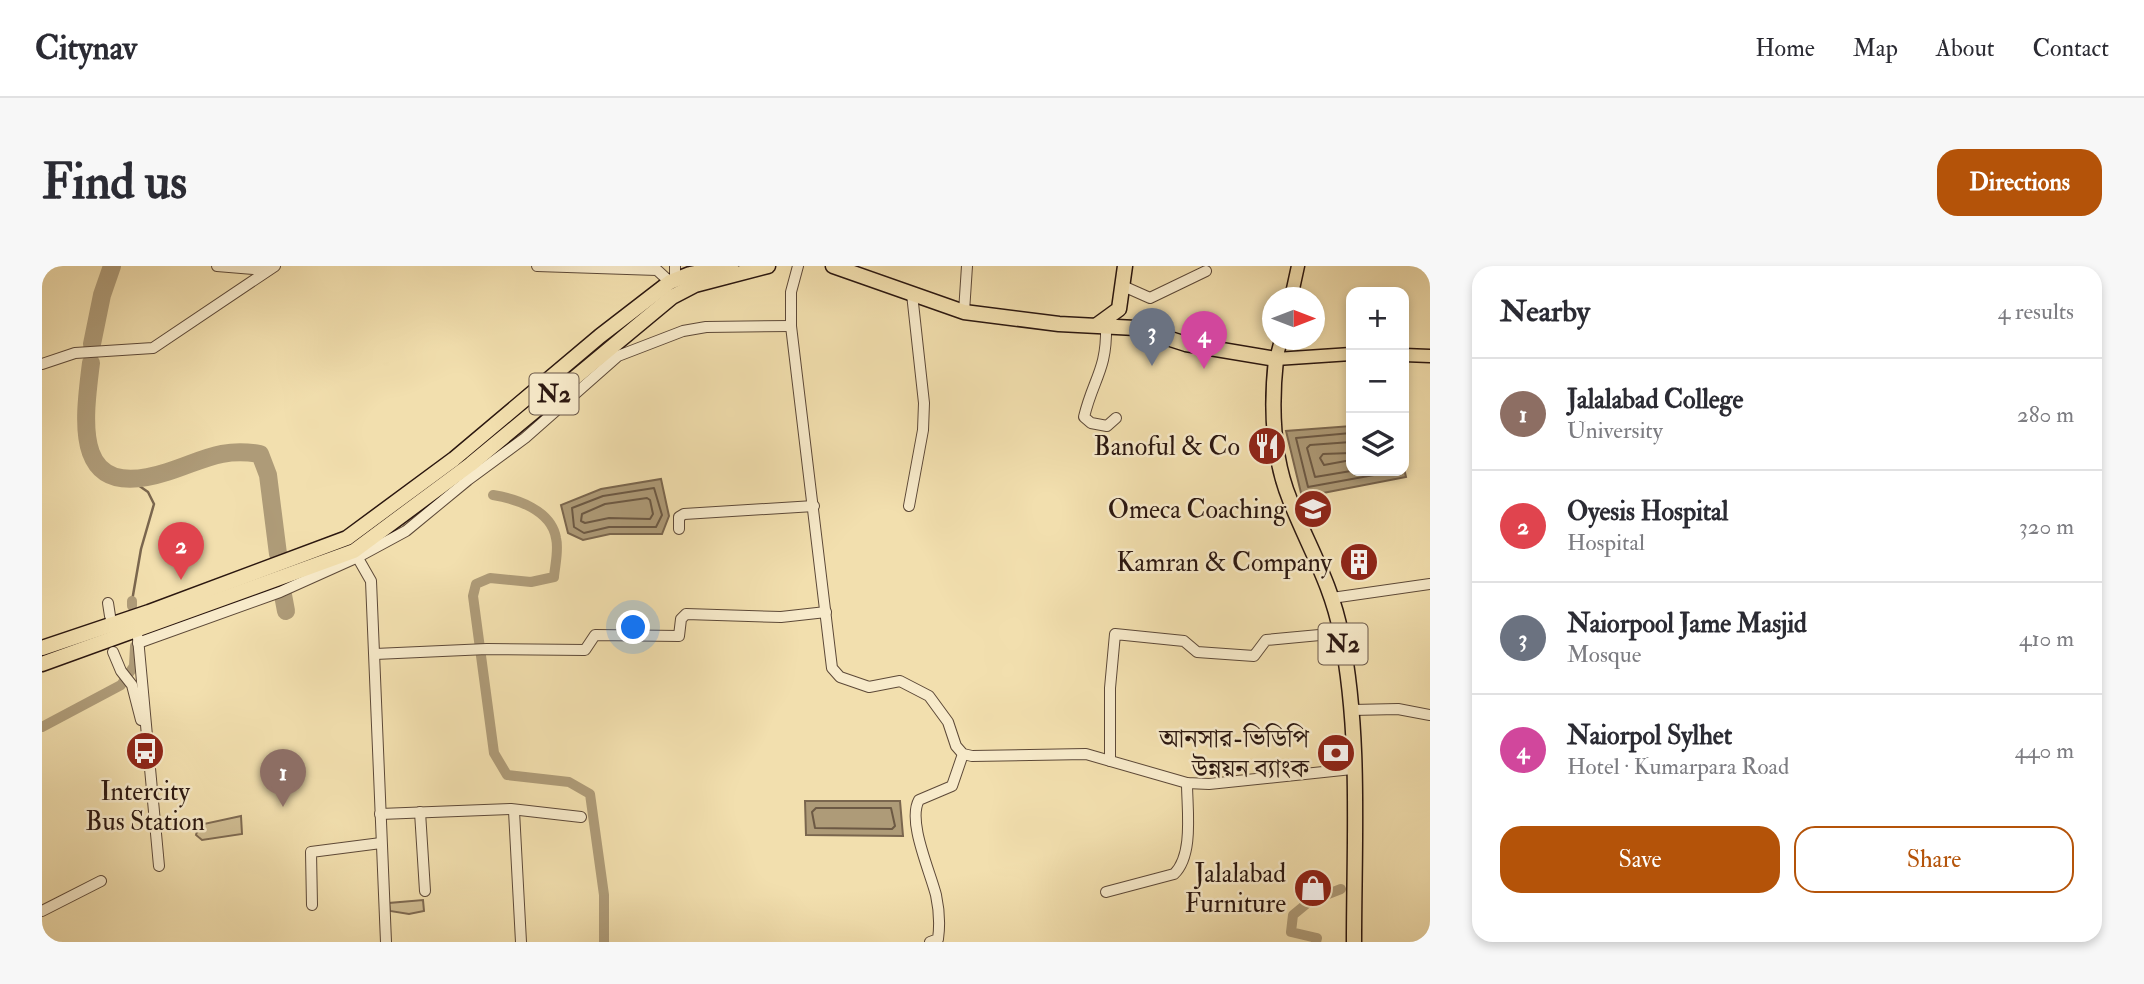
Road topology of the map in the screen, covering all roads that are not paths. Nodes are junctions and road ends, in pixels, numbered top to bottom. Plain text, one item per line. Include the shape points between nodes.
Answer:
1 (217, 266) edge
2 (537, 266) edge
3 (731, 266) edge
4 (768, 266) edge
5 (798, 266) edge
6 (833, 266) edge
7 (967, 266) edge
8 (1125, 266) edge
9 (1298, 266) edge
10 (271, 268) edge
11 (1206, 271) dead end
12 (673, 276) edge
13 (1123, 286) junction
14 (1293, 287) edge
15 (912, 294) junction
16 (1119, 309) junction
17 (964, 312) junction
18 (790, 326) junction
19 (1101, 326) junction
20 (1136, 328) junction
21 (1278, 350) edge
22 (1346, 354) edge
23 (1409, 355) edge
24 (1430, 356) edge
25 (1276, 359) junction
26 (42, 365) edge
27 (1116, 418) dead end
28 (814, 506) junction
29 (909, 506) dead end
30 (679, 529) dead end
31 (353, 549) junction
32 (1430, 584) edge
33 (1332, 598) junction
34 (108, 603) dead end
35 (826, 612) junction
36 (110, 616) dead end
37 (1341, 633) junction
38 (138, 637) junction
39 (42, 648) edge
40 (113, 652) dead end
41 (375, 654) junction
42 (42, 664) edge
43 (1352, 710) junction
44 (1430, 715) edge
45 (963, 754) junction
46 (1110, 761) junction
47 (1352, 769) junction
48 (1187, 783) junction
49 (153, 785) junction
50 (514, 811) junction
51 (420, 812) junction
52 (380, 814) junction
53 (581, 817) dead end
54 (381, 842) junction
55 (159, 866) dead end
56 (101, 881) dead end
57 (425, 891) dead end
58 (1106, 892) dead end
59 (312, 905) dead end
60 (42, 911) edge
61 (386, 942) edge
62 (522, 942) edge
63 (930, 942) edge
64 (1353, 942) edge

1 - 10 street
2 - 12 street via 657,270
3 - 12 highway, N2
4 - 31 highway, N2 via 695,285 672,297 471,464
5 - 18 street via 791,292
6 - 15 highway
7 - 17 street
8 - 13 highway
9 - 14 main road
10 - 26 street via 153,348 75,353
11 - 13 street via 1150,298
12 - 31 highway, N2
13 - 16 highway
15 - 17 highway
15 - 29 street via 924,403
16 - 19 highway
16 - 20 highway
17 - 19 highway
18 - 28 street
18 - 31 street via 683,331 618,356 525,438 406,531
19 - 20 highway
19 - 27 street via 1107,354 1084,417 1107,426
20 - 25 highway via 1186,344
21 - 25 main road
22 - 25 main road
23 - 24 main road
25 - 33 highway, N2 via 1272,393 1279,464
28 - 30 street via 684,514 679,517
28 - 35 street
31 - 38 highway, N2
31 - 39 highway, N2
31 - 41 street via 371,581
32 - 33 street
33 - 37 highway, N2
34 - 36 street
35 - 41 street via 781,617 686,614 679,636 595,635 585,650
35 - 45 street via 835,673 869,687 900,681 929,696
37 - 43 highway, N2
37 - 46 street via 1266,639 1254,656 1197,652 1184,641 1115,634
38 - 42 highway, N2
38 - 49 street
40 - 49 street via 132,685
41 - 52 street
43 - 44 street via 1398,709
43 - 47 highway, N2
45 - 46 street via 1086,754
45 - 63 street via 952,786 915,806 938,907 938,939
46 - 48 street
47 - 48 street
47 - 64 highway, N2
48 - 58 street via 1186,852 1181,867 1174,874
49 - 55 street
50 - 51 street
50 - 53 street
50 - 62 street
51 - 52 street
51 - 57 street
52 - 54 street
54 - 59 street via 311,852
54 - 61 street
56 - 60 street

